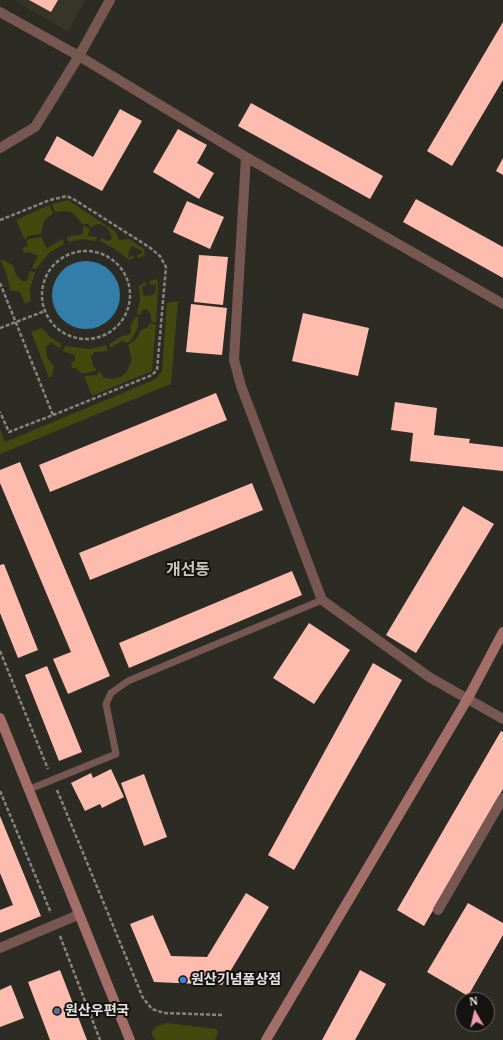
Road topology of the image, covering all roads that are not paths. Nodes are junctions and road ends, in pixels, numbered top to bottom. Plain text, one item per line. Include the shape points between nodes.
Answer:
1 (110, 0) edge
2 (0, 12) edge
3 (79, 56) junction
4 (0, 148) edge
5 (246, 157) junction
6 (503, 304) edge
7 (322, 600) junction
8 (503, 632) edge
9 (468, 698) junction
10 (0, 718) edge
11 (503, 719) edge
12 (30, 789) junction
13 (503, 798) edge
14 (438, 910) dead end
15 (78, 915) junction
16 (0, 948) edge
17 (130, 1040) edge
18 (266, 1040) edge

1 - 3 street
2 - 3 street
3 - 4 street via 35,127
3 - 5 street
5 - 6 street
5 - 7 street via 234,360 241,386
7 - 9 street via 430,677
7 - 12 lane via 128,681 111,693 106,704 116,754
8 - 9 main road
9 - 11 street
9 - 18 main road
10 - 12 main road
12 - 15 main road
13 - 14 street
15 - 16 street
15 - 17 main road

